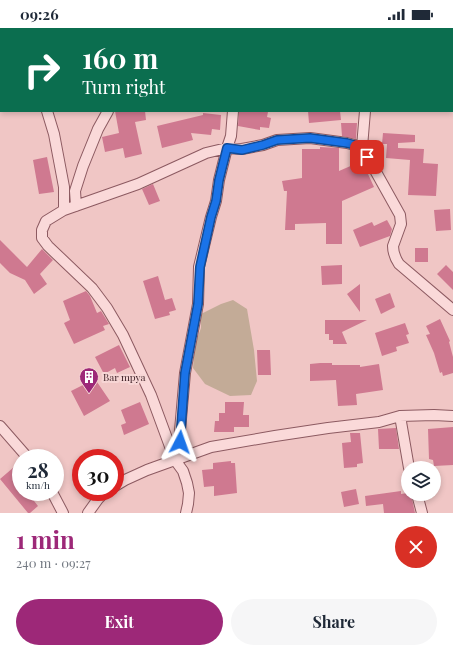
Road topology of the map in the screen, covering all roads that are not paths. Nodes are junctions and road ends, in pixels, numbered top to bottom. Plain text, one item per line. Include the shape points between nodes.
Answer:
1 (47, 112) edge
2 (107, 112) edge
3 (233, 112) edge
4 (365, 112) edge
5 (362, 147) junction
6 (227, 148) junction
7 (76, 206) junction
8 (64, 210) junction
9 (453, 310) edge
10 (400, 416) junction
11 (453, 416) edge
12 (0, 426) edge
13 (20, 449) edge
14 (175, 460) junction
15 (409, 461) edge
16 (124, 481) edge
17 (57, 501) edge
18 (97, 501) edge
19 (419, 501) edge
20 (63, 513) edge
21 (88, 513) edge
22 (186, 513) edge
23 (422, 513) edge

1 - 8 street via 64,187
2 - 7 street via 83,166 75,191
3 - 6 street
4 - 5 street
5 - 6 street via 310,138 277,140 242,150
5 - 9 street via 400,215 401,224 393,246 395,257 399,264
6 - 7 street via 206,153 138,184
6 - 14 street via 200,267 198,304 185,373 180,442
7 - 8 street
8 - 14 street via 46,222 42,238 92,288 123,335 151,395
10 - 11 street
10 - 14 street via 379,422 298,432 211,447
10 - 15 street
12 - 13 street
14 - 16 street
14 - 22 street via 187,482 189,493
17 - 20 street
18 - 21 street
19 - 23 street

